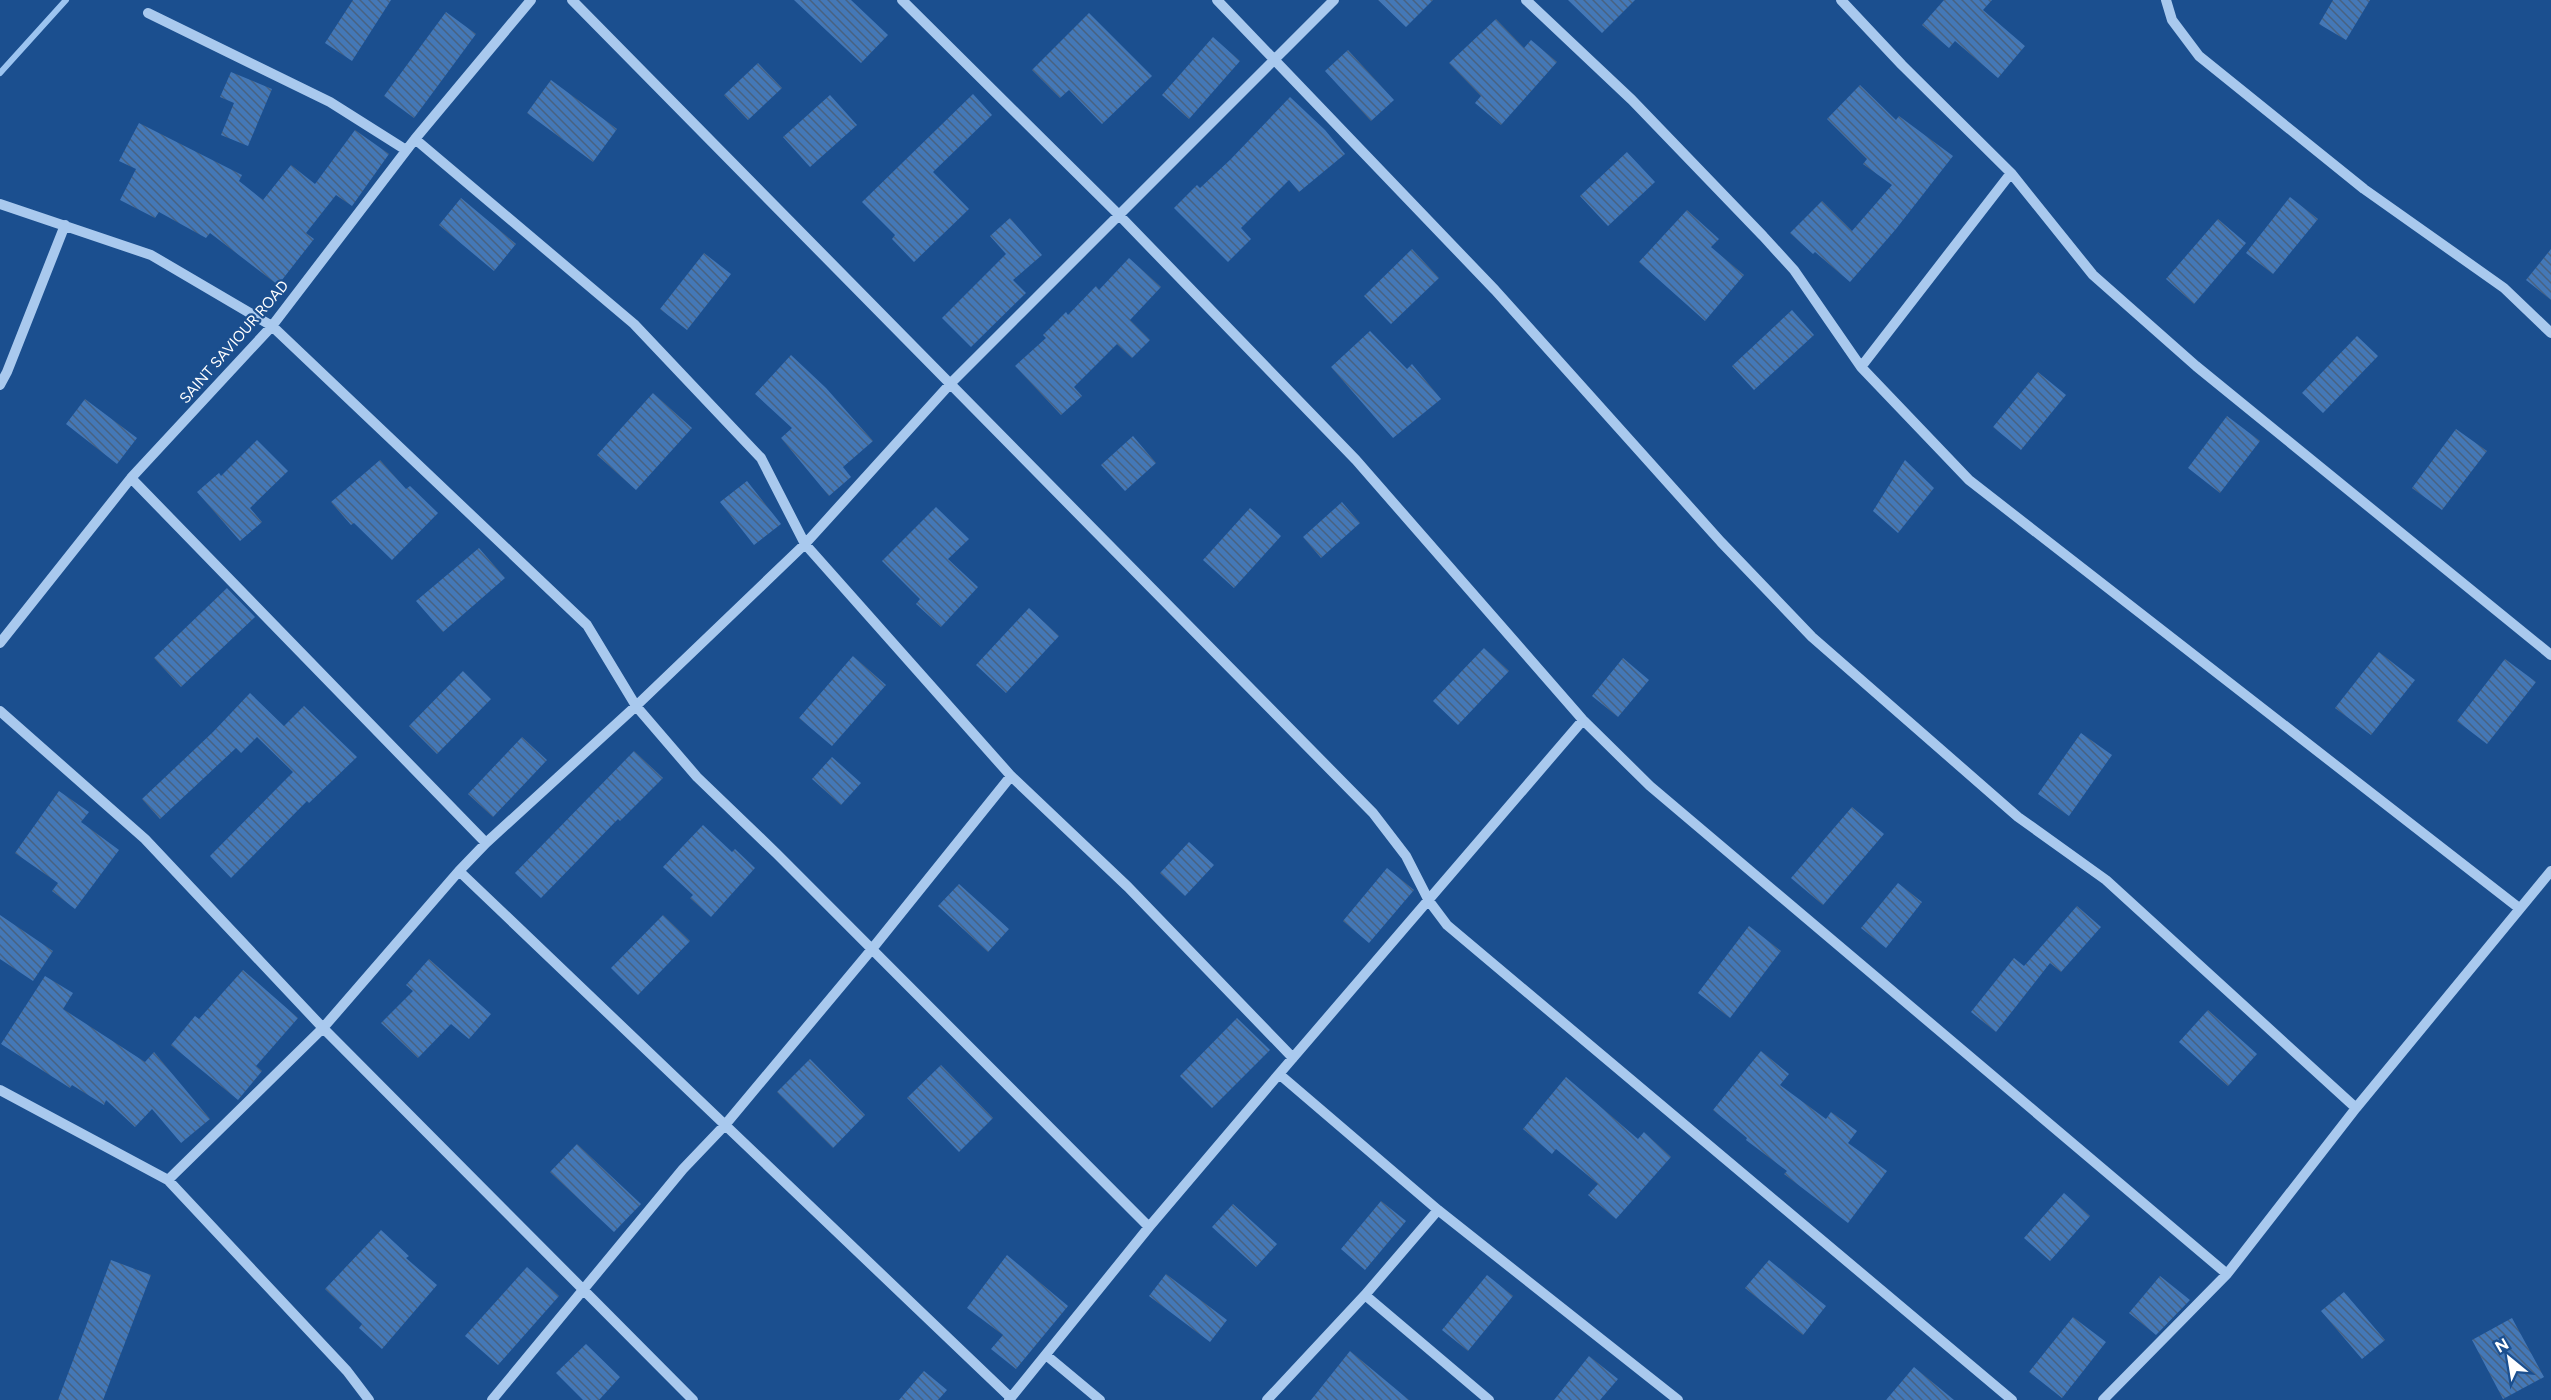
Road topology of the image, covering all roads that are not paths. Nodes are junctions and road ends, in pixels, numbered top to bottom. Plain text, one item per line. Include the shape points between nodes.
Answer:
1 (531, 0) edge
2 (572, 0) edge
3 (902, 0) edge
4 (1217, 0) edge
5 (1334, 0) edge
6 (1526, 0) edge
7 (1841, 0) edge
8 (2166, 0) edge
9 (148, 14) dead end
10 (1275, 62) junction
11 (415, 139) junction
12 (406, 150) junction
13 (2011, 173) junction
14 (0, 204) edge
15 (1119, 215) junction
16 (65, 225) junction
17 (272, 326) junction
18 (2551, 333) edge
19 (1861, 367) junction
20 (951, 383) junction
21 (0, 385) edge
22 (131, 478) junction
23 (805, 544) junction
24 (0, 643) edge
25 (2551, 655) edge
26 (636, 706) junction
27 (0, 711) edge
28 (1583, 720) junction
29 (1011, 776) junction
30 (486, 843) junction
31 (459, 871) junction
32 (2551, 871) edge
33 (1429, 901) junction
34 (2519, 908) junction
35 (872, 949) junction
36 (323, 1028) junction
37 (1293, 1058) junction
38 (1279, 1074) junction
39 (0, 1090) edge
40 (2356, 1108) junction
41 (725, 1125) junction
42 (168, 1180) junction
43 (1438, 1210) junction
44 (1149, 1227) junction
45 (2227, 1275) junction
46 (584, 1288) junction
47 (1365, 1295) junction
48 (1046, 1354) junction
49 (1010, 1399) edge
50 (369, 1400) edge
51 (492, 1400) edge
52 (693, 1400) edge
53 (1100, 1400) edge
54 (1267, 1400) edge
55 (1489, 1400) edge
56 (1678, 1400) edge
57 (2012, 1400) edge
58 (2103, 1400) edge

1 - 11 street, SAINT SAVIOUR ROAD
2 - 20 street
3 - 15 street
4 - 10 street
5 - 10 street
6 - 19 street via 1632,100 1763,236 1794,270
7 - 13 street
8 - 18 street via 2172,20 2199,56 2364,189 2504,288
9 - 12 street via 330,102
10 - 15 street
10 - 40 street via 1495,290 1720,542 1812,637 2018,817 2106,880
11 - 12 street, SAINT SAVIOUR ROAD
11 - 23 street via 634,324 760,459
12 - 17 street, SAINT SAVIOUR ROAD
13 - 19 street
13 - 25 street via 2094,275 2196,366
14 - 16 street
15 - 20 street
15 - 28 street via 1356,460
16 - 17 street via 151,255
16 - 21 street
17 - 22 street, SAINT SAVIOUR ROAD
17 - 26 street via 587,625
19 - 34 street via 1969,480
20 - 23 street
20 - 33 street via 1373,813 1406,856
22 - 24 street, SAINT SAVIOUR ROAD
22 - 30 street
23 - 26 street
23 - 29 street
26 - 30 street
26 - 35 street via 696,777
27 - 36 street via 146,839
28 - 33 street
28 - 45 street via 1650,786
29 - 35 street
29 - 37 street via 1128,887
30 - 31 street
31 - 36 street
31 - 41 street
32 - 34 street
33 - 37 street
33 - 57 street via 1447,925
34 - 40 street
35 - 41 street
35 - 44 street
36 - 42 street
36 - 46 street
37 - 38 street
38 - 43 street
38 - 44 street
39 - 42 street
40 - 45 street
41 - 46 street
41 - 49 street
42 - 50 street via 347,1371
43 - 47 street
43 - 56 street
44 - 48 street
45 - 58 street
46 - 51 street
46 - 52 street
47 - 54 street
47 - 55 street
48 - 49 street
48 - 53 street

